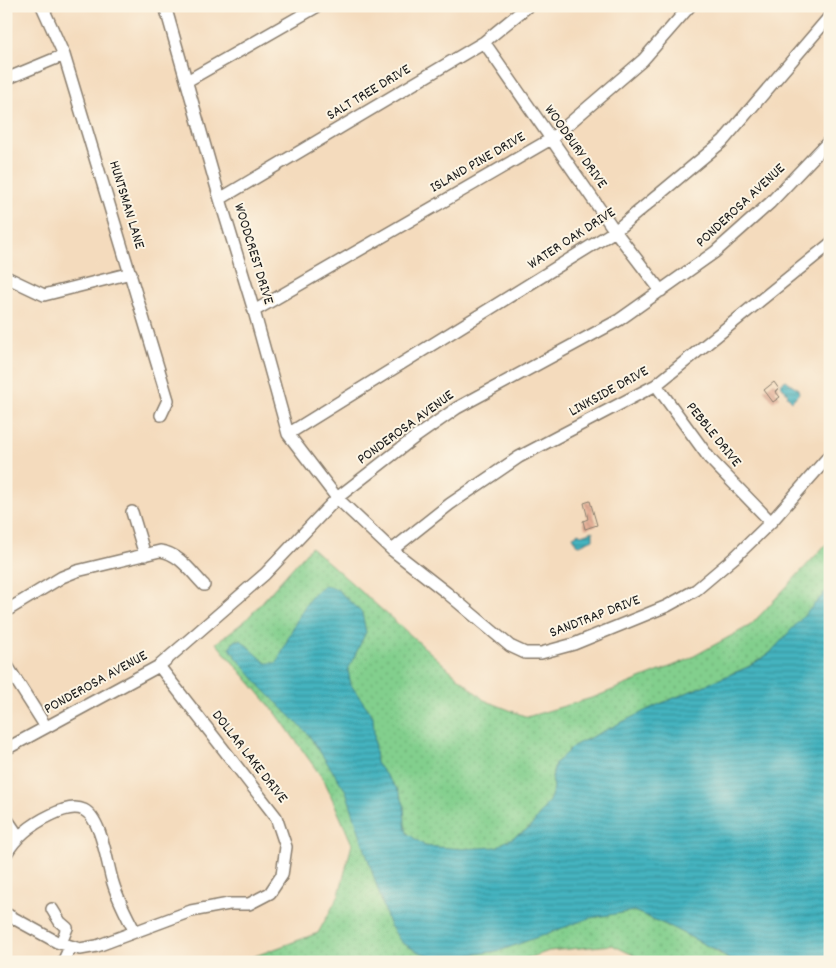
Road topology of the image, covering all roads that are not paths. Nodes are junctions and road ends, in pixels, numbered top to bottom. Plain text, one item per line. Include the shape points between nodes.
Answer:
1 (42, 6) edge
2 (166, 6) edge
3 (318, 6) edge
4 (528, 6) edge
5 (690, 6) edge
6 (830, 16) edge
7 (484, 42) junction
8 (64, 55) junction
9 (6, 79) edge
10 (187, 81) junction
11 (550, 138) junction
12 (830, 140) edge
13 (220, 199) junction
14 (615, 231) junction
15 (830, 244) edge
16 (131, 273) junction
17 (6, 276) edge
18 (661, 291) junction
19 (254, 311) junction
20 (656, 385) junction
21 (161, 415) dead end
22 (288, 434) junction
23 (830, 455) edge
24 (337, 498) junction
25 (132, 512) dead end
26 (771, 522) junction
27 (392, 550) junction
28 (145, 555) junction
29 (204, 585) dead end
30 (6, 611) edge
31 (6, 664) edge
32 (159, 666) junction
33 (46, 727) junction
34 (6, 749) edge
35 (6, 818) edge
36 (19, 837) junction
37 (6, 854) edge
38 (52, 909) dead end
39 (6, 914) edge
40 (135, 932) junction
41 (65, 945) junction
42 (64, 962) edge

1 - 8 street, HUNTSMAN LANE
2 - 10 street, WOODCREST DRIVE
3 - 10 street
4 - 7 street, SALT TREE DRIVE
5 - 11 street, ISLAND PINE DRIVE via 643,60
6 - 14 street, WATER OAK DRIVE via 723,141
7 - 11 street, WOODBURY DRIVE
7 - 13 street, SALT TREE DRIVE
8 - 9 street
8 - 16 street, HUNTSMAN LANE
10 - 13 street, WOODCREST DRIVE
11 - 14 street, WOODBURY DRIVE
11 - 19 street, ISLAND PINE DRIVE
12 - 18 street, PONDEROSA AVENUE via 770,203 722,246
13 - 19 street, WOODCREST DRIVE
14 - 18 street, WOODBURY DRIVE
14 - 22 street, WATER OAK DRIVE
15 - 20 street, LINKSIDE DRIVE
16 - 17 street via 44,295
16 - 21 street, HUNTSMAN LANE via 168,400
18 - 24 street, PONDEROSA AVENUE via 619,320 457,408
19 - 22 street, WOODCREST DRIVE
20 - 26 street, PEBBLE DRIVE via 710,460
20 - 27 street, LINKSIDE DRIVE via 518,457 450,504
22 - 24 street, WOODCREST DRIVE
23 - 26 street, SANDTRAP DRIVE
24 - 27 street, SANDTRAP DRIVE
24 - 32 street, PONDEROSA AVENUE via 264,574
25 - 28 street
26 - 27 street, SANDTRAP DRIVE via 696,590 668,606 574,644 541,653 525,653 510,646
28 - 29 street via 160,551 174,555
28 - 30 street via 62,577
31 - 33 street
32 - 33 street, PONDEROSA AVENUE
32 - 40 street, DOLLAR LAKE DRIVE via 276,816 286,847 282,875 270,893 249,904 190,910
33 - 34 street, PONDEROSA AVENUE
35 - 36 street
36 - 37 street
36 - 40 street via 34,824 57,812 73,808 84,810 93,818 99,832 113,884
38 - 41 street via 67,928
39 - 41 street, DOLLAR LAKE DRIVE
40 - 41 street, DOLLAR LAKE DRIVE via 97,946 80,949
41 - 42 street

